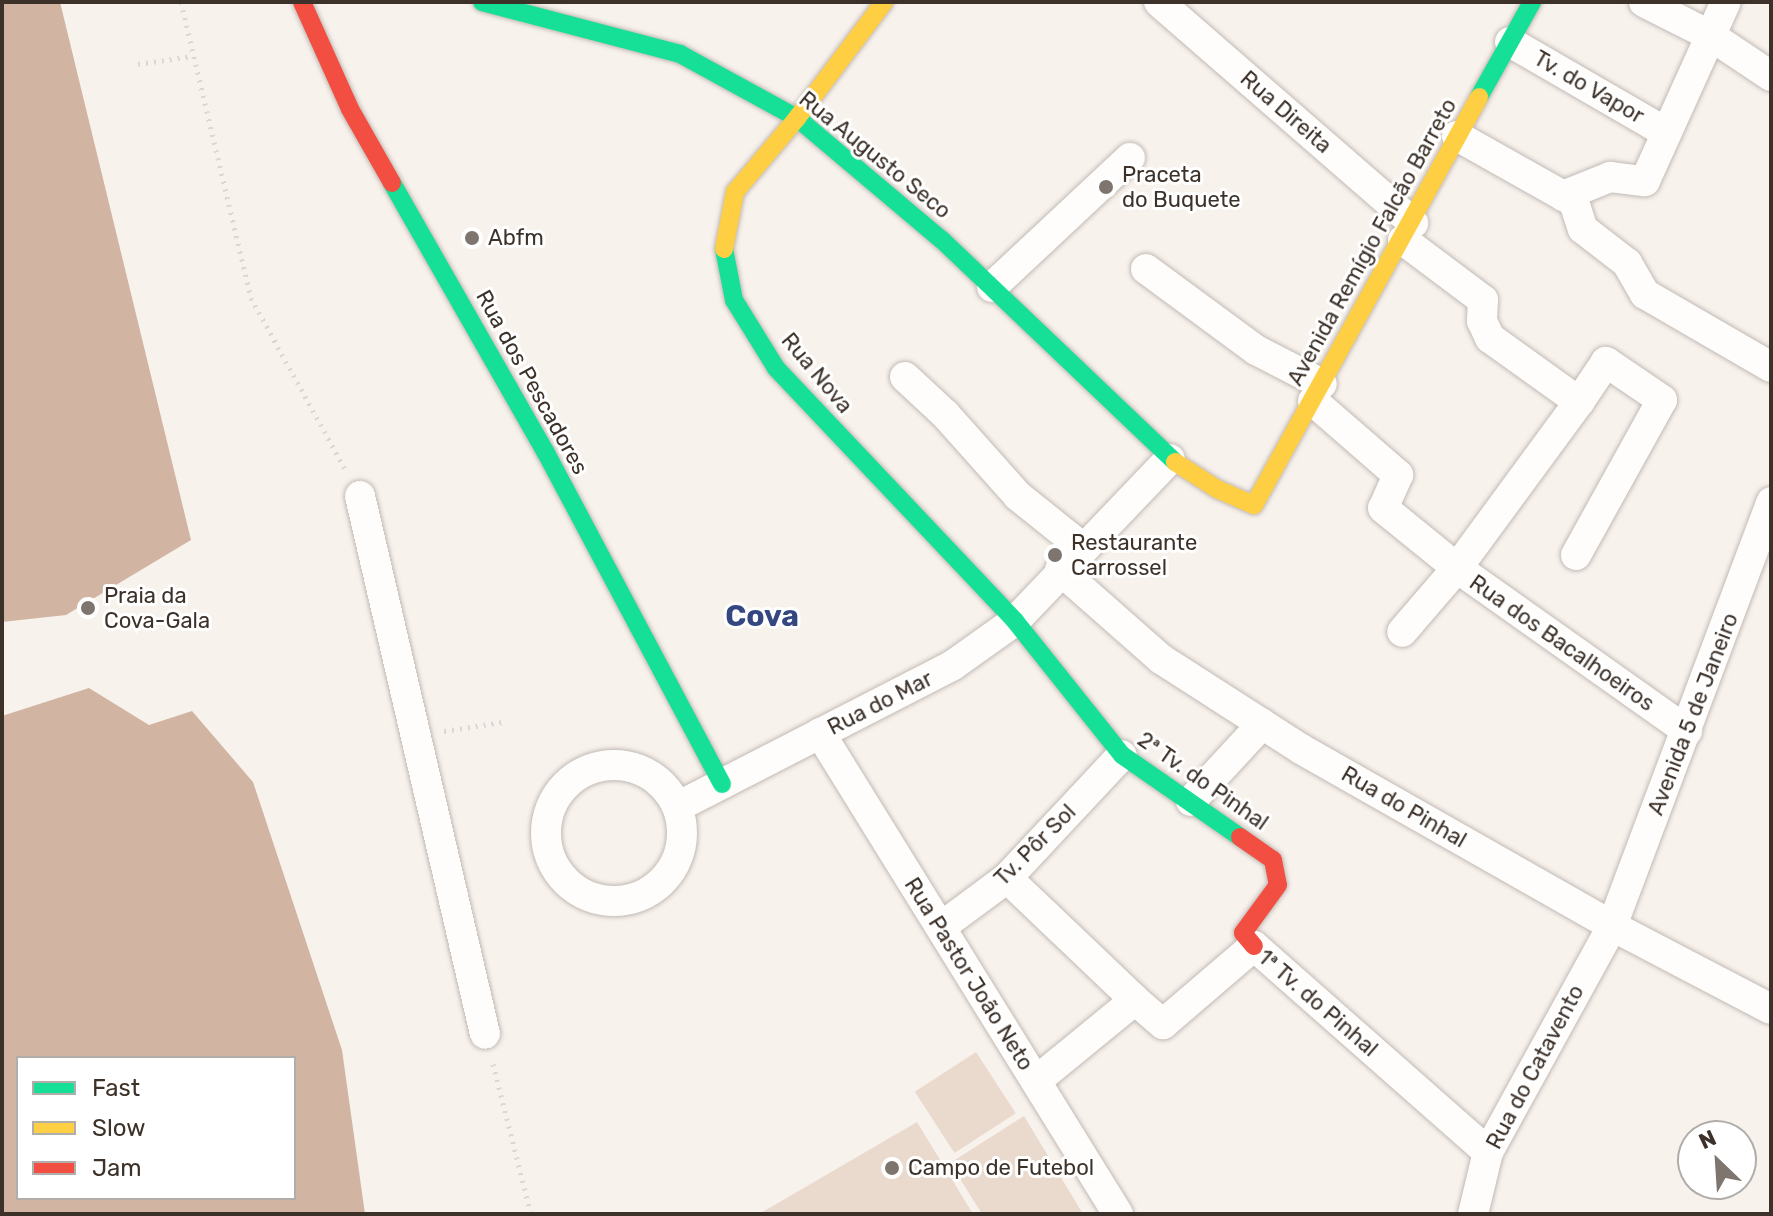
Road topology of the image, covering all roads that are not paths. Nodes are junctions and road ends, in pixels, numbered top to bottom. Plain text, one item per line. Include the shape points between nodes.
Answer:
1 (302, 2) edge
2 (482, 2) edge
3 (884, 2) edge
4 (1159, 2) edge
5 (1532, 2) edge
6 (1644, 2) edge
7 (1726, 2) edge
8 (1711, 36) junction
9 (1510, 42) junction
10 (1771, 76) edge
11 (797, 118) junction
12 (1667, 133) junction
13 (1457, 136) junction
14 (1130, 158) dead end
15 (1563, 196) junction
16 (1408, 231) junction
17 (1146, 269) dead end
18 (992, 287) junction
19 (1771, 367) edge
20 (905, 377) dead end
21 (1318, 392) junction
22 (1579, 402) junction
23 (1170, 459) junction
24 (360, 496) road end
25 (1771, 502) edge
26 (1254, 505) joint
27 (1082, 547) junction
28 (1764, 547) edge
29 (1576, 555) dead end
30 (1457, 568) junction
31 (1060, 570) junction
32 (1015, 621) junction
33 (1402, 632) dead end
34 (1262, 724) junction
35 (1687, 731) junction
36 (820, 733) junction
37 (1122, 755) junction
38 (722, 784) junction
39 (1191, 801) junction
40 (679, 806) junction
41 (1007, 878) junction
42 (1612, 926) junction
43 (941, 927) junction
44 (1254, 946) junction
45 (1135, 1000) junction
46 (1771, 1009) edge
47 (485, 1034) road end
48 (1036, 1081) junction
49 (1488, 1152) junction
50 (1118, 1214) edge
51 (1473, 1214) edge

1 - 38 street, Rua dos Pescadores via 350,109 546,453
2 - 11 street, Rua Augusto Seco via 680,54
3 - 11 street, Rua Nova
4 - 16 street, Rua Direita
5 - 9 street, Avenida Remígio Falcão Barreto
6 - 8 street
7 - 8 street
8 - 10 street
8 - 12 street
9 - 12 street, Tv. do Vapor
9 - 13 street, Avenida Remígio Falcão Barreto
11 - 18 street, Rua Augusto Seco
11 - 32 street, Rua Nova via 735,192 724,248 734,300 776,368
12 - 15 street via 1645,181 1610,177
13 - 15 street
13 - 16 street, Avenida Remígio Falcão Barreto
14 - 18 street
15 - 19 street via 1574,202 1583,229 1627,263 1645,294
16 - 21 street, Avenida Remígio Falcão Barreto
16 - 22 street via 1483,300 1482,321 1490,338
17 - 21 street
18 - 23 street, Rua Augusto Seco
20 - 27 street via 1018,496
21 - 26 street, Avenida Remígio Falcão Barreto
21 - 30 street via 1398,475 1383,508
22 - 29 street, Rua dos Bacalhoeiros via 1606,362 1662,400
22 - 30 street, Rua dos Bacalhoeiros
23 - 26 street, Rua Augusto Seco
23 - 27 street, Rua do Mar
24 - 47 street
25 - 28 street, Avenida 5 de Janeiro
27 - 31 street, Rua do Mar
28 - 35 street, Avenida 5 de Janeiro
30 - 33 street
30 - 35 street, Rua dos Bacalhoeiros
31 - 32 street, Rua do Mar
31 - 34 street, Rua do Pinhal via 1161,659
32 - 36 street, Rua do Mar via 953,665
32 - 37 street, 2ª Tv. do Pinhal
34 - 39 street
34 - 42 street, Rua do Pinhal
35 - 42 street, Avenida 5 de Janeiro
36 - 38 street, Rua do Mar
36 - 43 street, Rua Pastor João Neto
37 - 39 street, 2ª Tv. do Pinhal
37 - 41 street, Tv. Pôr Sol
38 - 40 street, Rua do Mar
39 - 44 street, 2ª Tv. do Pinhal via 1273,860 1278,885 1243,933
40 - 40 street via 650,775 628,766 603,765 581,773 553,801 546,824 551,860 582,894 610,901 634,899 658,886 674,868 683,835
41 - 43 street, Tv. Pôr Sol
41 - 45 street
42 - 46 street, Rua do Pinhal
42 - 49 street, Rua do Catavento
43 - 48 street, Rua Pastor João Neto
44 - 45 street, 1ª Tv. do Pinhal via 1163,1024
44 - 49 street, 1ª Tv. do Pinhal
45 - 48 street
48 - 50 street, Rua Pastor João Neto
49 - 51 street, Rua do Catavento

